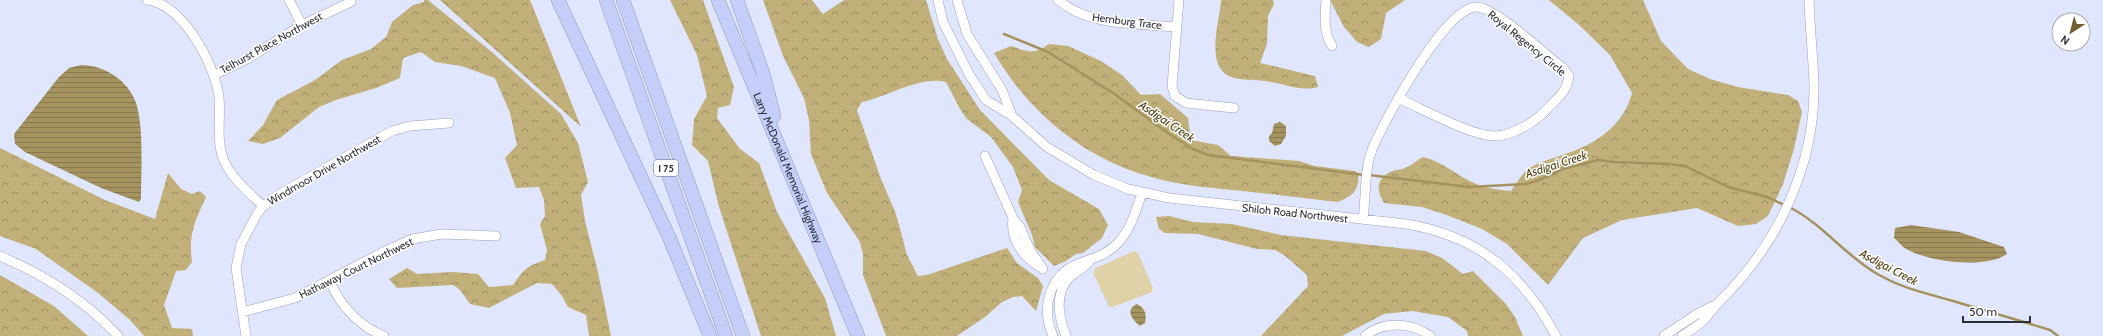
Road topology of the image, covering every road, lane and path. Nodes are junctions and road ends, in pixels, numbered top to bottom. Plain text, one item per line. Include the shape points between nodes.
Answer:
1 (147, 0) edge
2 (289, 0) edge
3 (558, 0) edge
4 (606, 0) edge
5 (623, 0) edge
6 (718, 0) edge
7 (737, 0) edge
8 (938, 0) edge
9 (957, 0) edge
10 (1058, 0) edge
11 (1179, 0) edge
12 (1326, 0) edge
13 (1809, 0) edge
14 (351, 2) dead end
15 (302, 25) junction
16 (1177, 27) junction
17 (1332, 46) dead end
18 (214, 75) junction
19 (1400, 99) junction
20 (1234, 108) dead end
21 (1012, 116) junction
22 (449, 123) dead end
23 (781, 151) junction
24 (985, 156) dead end
25 (1142, 193) junction
26 (263, 206) junction
27 (1013, 218) junction
28 (1364, 219) junction
29 (496, 236) dead end
30 (0, 256) edge
31 (1091, 260) junction
32 (330, 282) junction
33 (1714, 306) junction
34 (242, 312) junction
35 (1382, 332) edge
36 (1556, 335) edge
37 (118, 336) edge
38 (246, 336) edge
39 (384, 336) edge
40 (710, 336) edge
41 (726, 336) edge
42 (743, 336) edge
43 (858, 336) edge
44 (1053, 336) edge
45 (1066, 336) edge
46 (1365, 336) edge
47 (1430, 336) edge
48 (1664, 336) edge
49 (1682, 336) edge

1 - 18 street via 157,1 175,14 191,34
2 - 15 street
3 - 40 highway via 669,237
4 - 41 highway, I 75
5 - 42 highway
6 - 23 highway, Larry McDonald Memorial Highway
7 - 23 highway via 763,73
8 - 21 street, Shiloh Road Northwest via 943,22 973,81 986,100
9 - 21 street, Shiloh Road Northwest via 967,34 1002,90
10 - 16 street, Hemburg Trace via 1093,19
11 - 16 street
12 - 17 street via 1325,28
13 - 33 street via 1814,90 1810,128 1798,180 1779,225 1760,255 1740,281
14 - 15 street, Telhurst Place Northwest
15 - 18 street, Telhurst Place Northwest via 247,60
16 - 20 street via 1172,86 1175,96 1186,103
18 - 26 street via 220,104 219,140 222,156 230,172
19 - 19 street, Royal Regency Circle via 1432,45 1463,11 1477,7 1493,12 1563,68 1569,76 1565,92 1542,116 1509,133 1496,136 1478,134
19 - 28 street, Royal Regency Circle via 1372,151
21 - 25 street, Shiloh Road Northwest via 1041,142 1064,158 1107,182
22 - 26 street, Windmoor Drive Northwest via 410,126 392,131 283,192
23 - 43 highway, Larry McDonald Memorial Highway
24 - 27 street
25 - 28 street, Shiloh Road Northwest via 1211,204
25 - 31 street via 1123,236 1111,249
26 - 34 street, Windmoor Drive Northwest via 246,232 237,255 236,281
27 - 27 street via 1012,224 1020,250 1028,260 1043,269
28 - 36 street, Shiloh Road Northwest via 1437,231 1484,252 1501,264 1529,292
29 - 32 street, Hathaway Court Northwest via 442,234 412,239
30 - 37 street via 30,268 60,286 85,304
31 - 44 street via 1075,264 1064,271 1056,281 1048,302 1047,314
31 - 45 street via 1068,280 1063,288 1059,316
32 - 34 street, Hathaway Court Northwest via 283,302
32 - 39 street via 352,315 368,328
33 - 48 street
33 - 49 street via 1703,322
34 - 38 street, Windmoor Drive Northwest
35 - 46 street
35 - 47 street via 1394,325 1416,329

